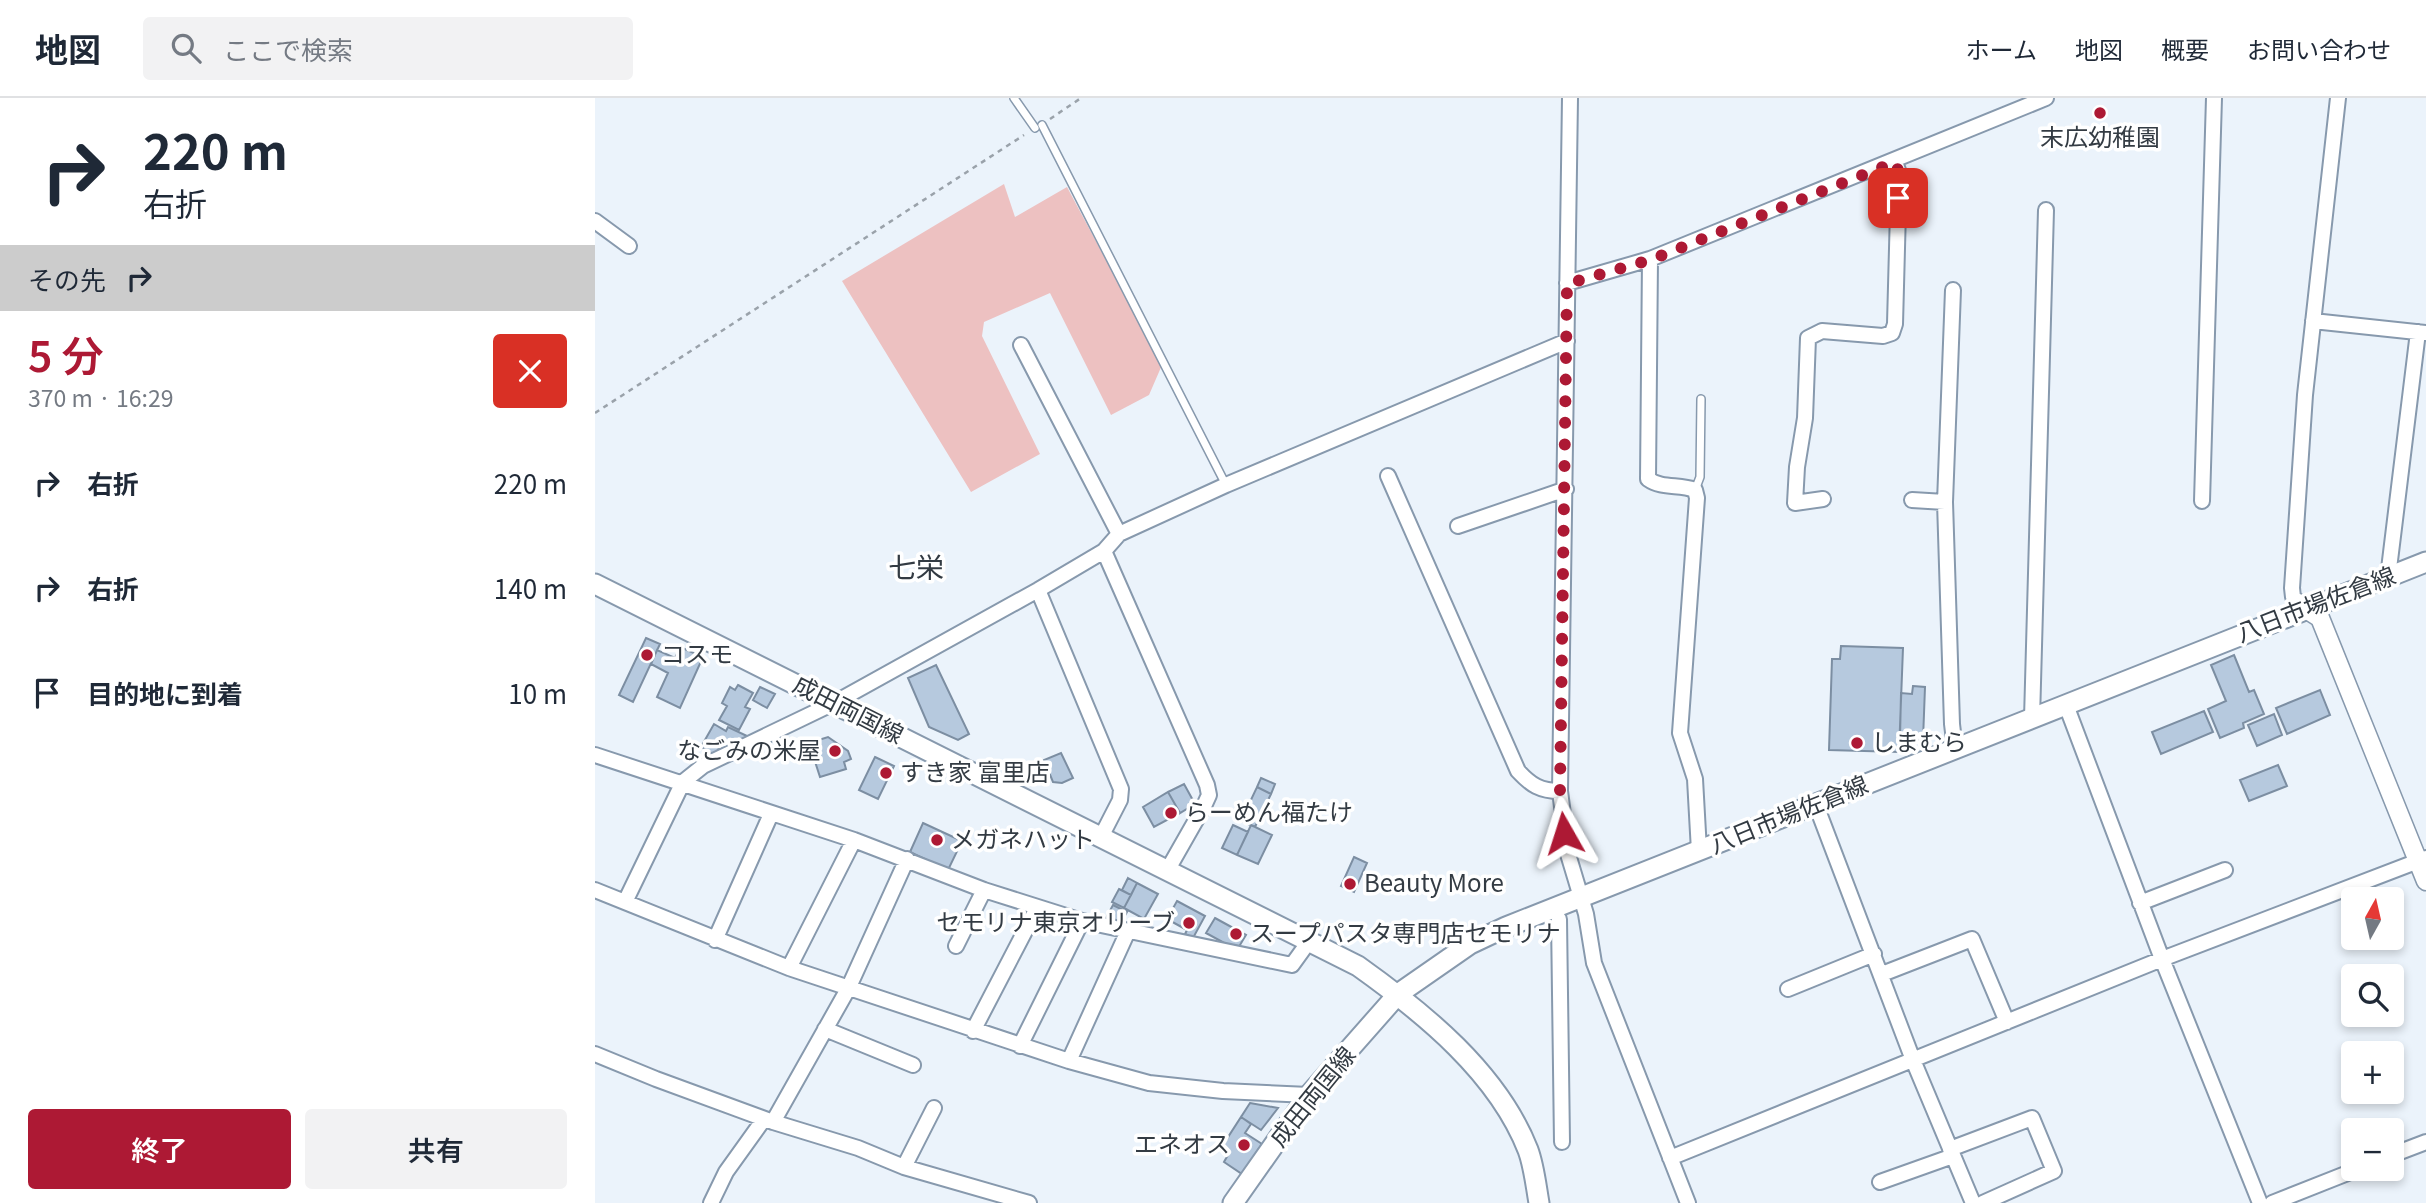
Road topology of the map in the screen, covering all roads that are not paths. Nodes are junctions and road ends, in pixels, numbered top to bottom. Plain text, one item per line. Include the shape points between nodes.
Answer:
1 (1014, 98) edge
2 (1570, 98) edge
3 (2046, 98) edge
4 (2214, 98) edge
5 (2338, 98) edge
6 (1895, 162) junction
7 (2046, 210) dead end
8 (595, 221) edge
9 (629, 246) dead end
10 (1650, 260) junction
11 (1567, 284) junction
12 (1953, 290) dead end
13 (2313, 321) junction
14 (2422, 332) edge
15 (1567, 341) junction
16 (1021, 345) dead end
17 (1701, 399) dead end
18 (1388, 476) dead end
19 (1226, 485) junction
20 (1566, 488) junction
21 (1695, 490) junction
22 (1823, 499) dead end
23 (1912, 500) dead end
24 (1945, 502) junction
25 (2202, 502) dead end
26 (1458, 526) dead end
27 (1119, 534) junction
28 (1104, 551) junction
29 (2426, 562) edge
30 (2388, 578) junction
31 (595, 584) edge
32 (1038, 590) junction
33 (2306, 609) junction
34 (834, 703) junction
35 (2066, 705) junction
36 (2032, 719) junction
37 (1955, 748) junction
38 (595, 755) edge
39 (683, 782) junction
40 (1560, 790) junction
41 (1816, 805) junction
42 (771, 814) junction
43 (1101, 837) junction
44 (854, 840) junction
45 (1699, 851) junction
46 (907, 859) junction
47 (2422, 860) edge
48 (2225, 870) dead end
49 (1167, 871) junction
50 (2426, 881) edge
51 (595, 890) edge
52 (984, 890) junction
53 (1581, 897) junction
54 (625, 902) junction
55 (2140, 903) junction
56 (1037, 908) junction
57 (1559, 919) dead end
58 (1081, 921) junction
59 (1128, 931) junction
60 (715, 940) junction
61 (1310, 940) junction
62 (956, 946) dead end
63 (1874, 954) junction
64 (2162, 959) junction
65 (789, 968) junction
66 (1882, 974) junction
67 (848, 989) junction
68 (1788, 989) dead end
69 (1398, 994) junction
70 (2007, 1022) junction
71 (825, 1029) junction
72 (973, 1031) junction
73 (1020, 1046) junction
74 (595, 1054) edge
75 (1913, 1060) junction
76 (1069, 1061) junction
77 (913, 1065) dead end
78 (1309, 1096) junction
79 (934, 1108) dead end
80 (768, 1120) junction
81 (1562, 1142) dead end
82 (2426, 1142) edge
83 (2404, 1150) edge
84 (1951, 1152) junction
85 (1670, 1158) junction
86 (904, 1167) junction
87 (2341, 1176) edge
88 (1880, 1182) dead end
89 (1973, 1202) edge
90 (711, 1203) edge
91 (1029, 1203) edge
92 (1233, 1203) edge
93 (1539, 1203) edge
94 (1688, 1203) edge
95 (2260, 1203) edge
96 (2272, 1203) edge

1 - 19 lane via 1039,126
2 - 11 street
3 - 6 street
4 - 25 street
5 - 13 street
6 - 10 street
6 - 22 street via 1899,186 1892,333 1822,331 1808,338 1795,503
7 - 36 street
8 - 9 street
10 - 11 street
10 - 21 street via 1649,479 1656,485
11 - 15 street
12 - 24 street
13 - 14 street
13 - 33 street via 2292,587 2293,597
14 - 30 street
15 - 19 street
15 - 20 street
16 - 27 street
17 - 21 lane via 1700,477
18 - 40 street via 1518,771 1535,787
19 - 27 street
20 - 26 street
20 - 40 street
21 - 45 street via 1680,733 1695,779
23 - 24 street
24 - 37 street
27 - 28 street
28 - 32 street
28 - 49 street via 1209,795
29 - 30 main road, 八日市場佐倉線
30 - 33 main road, 八日市場佐倉線
31 - 34 main road, 成田両国線
32 - 34 street
32 - 43 street via 1121,789
33 - 35 main road, 八日市場佐倉線
33 - 47 street via 2320,618
34 - 39 street via 703,766
34 - 43 main road, 成田両国線
35 - 36 main road, 八日市場佐倉線
35 - 55 street
36 - 37 main road, 八日市場佐倉線
37 - 41 main road, 八日市場佐倉線
38 - 39 street
39 - 42 street
39 - 54 street
40 - 53 street via 1571,873
41 - 45 main road, 八日市場佐倉線
41 - 63 street
42 - 44 street
42 - 60 street
43 - 49 main road, 成田両国線
44 - 46 street
44 - 65 street
45 - 53 main road, 八日市場佐倉線
46 - 52 street
46 - 67 street
47 - 50 street
47 - 64 street
48 - 55 street
49 - 61 main road, 成田両国線
51 - 54 street
52 - 56 street
52 - 62 street
53 - 69 main road, 八日市場佐倉線 via 1470,944
53 - 85 street via 1594,963
54 - 60 street
55 - 64 street
56 - 58 street
56 - 72 street
57 - 81 street
58 - 59 street
58 - 73 street
59 - 61 street via 1292,965
59 - 76 street
60 - 65 street
61 - 69 main road, 成田両国線
63 - 66 street
63 - 68 street
64 - 70 street
64 - 95 street
65 - 67 street
66 - 70 street via 1972,939
66 - 75 street
67 - 71 street
67 - 72 street
69 - 78 main road, 成田両国線
69 - 93 main road, 成田両国線 via 1466,1057 1505,1104 1529,1152
70 - 75 street
71 - 77 street
71 - 80 street
72 - 73 street
73 - 76 street
74 - 80 street
75 - 84 street
75 - 85 street
76 - 78 street via 1149,1083
78 - 92 main road, 成田両国線
79 - 86 street
80 - 86 street
80 - 90 street via 726,1172
82 - 83 street
84 - 88 street
84 - 89 street
84 - 89 street via 2032,1118 2054,1171
85 - 94 street
86 - 91 street
87 - 96 street

